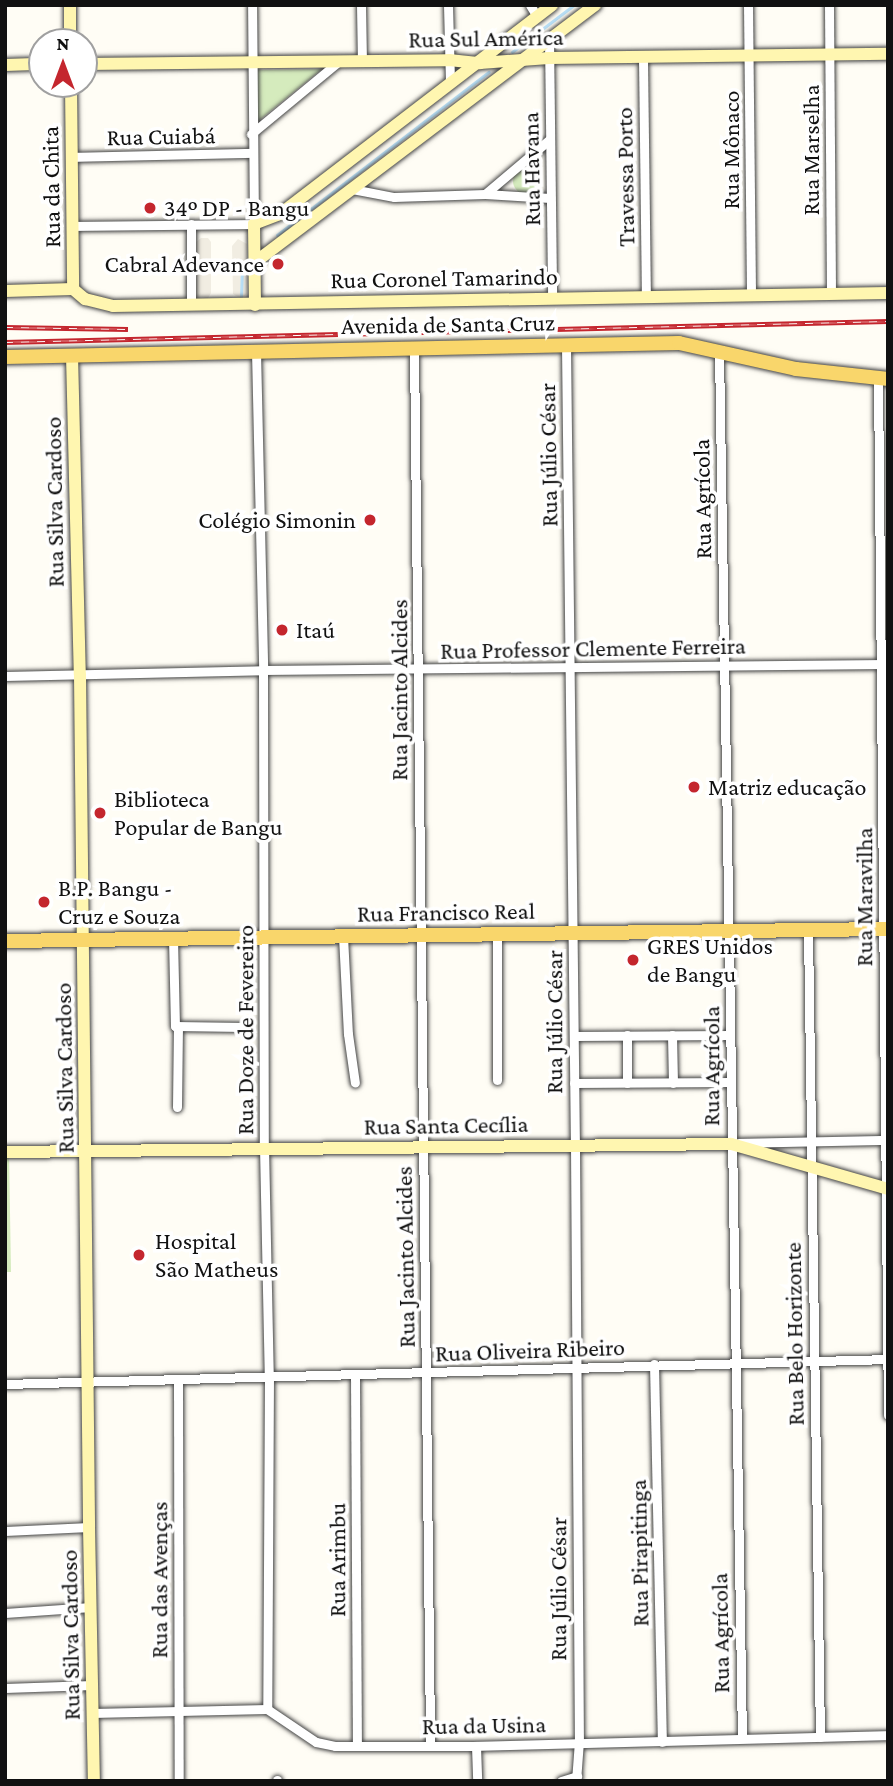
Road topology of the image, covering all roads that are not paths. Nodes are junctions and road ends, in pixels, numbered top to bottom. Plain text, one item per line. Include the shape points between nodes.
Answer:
1 (70, 5) edge
2 (252, 5) edge
3 (361, 5) edge
4 (448, 5) edge
5 (552, 5) edge
6 (595, 5) edge
7 (748, 5) edge
8 (829, 5) edge
9 (533, 11) edge
10 (70, 28) edge
11 (549, 39) junction
12 (829, 54) junction
13 (888, 54) edge
14 (750, 55) junction
15 (549, 58) junction
16 (643, 58) junction
17 (449, 60) junction
18 (523, 60) junction
19 (362, 61) junction
20 (338, 62) junction
21 (251, 63) junction
22 (480, 63) junction
23 (28, 64) edge
24 (98, 64) edge
25 (5, 65) edge
26 (450, 84) junction
27 (71, 98) edge
28 (251, 134) junction
29 (549, 140) junction
30 (251, 153) junction
31 (72, 156) junction
32 (352, 189) junction
33 (485, 194) junction
34 (550, 198) junction
35 (191, 224) junction
36 (254, 224) junction
37 (73, 226) junction
38 (254, 263) junction
39 (73, 289) junction
40 (5, 291) edge
41 (888, 293) edge
42 (831, 294) junction
43 (751, 295) junction
44 (646, 296) junction
45 (552, 297) junction
46 (191, 305) junction
47 (255, 305) junction
48 (566, 345) junction
49 (414, 348) junction
50 (256, 351) junction
51 (719, 352) junction
52 (72, 355) junction
53 (5, 357) edge
54 (883, 379) edge
55 (885, 664) edge
56 (724, 666) junction
57 (570, 669) junction
58 (262, 670) junction
59 (418, 670) junction
60 (80, 675) junction
61 (5, 676) edge
62 (885, 929) edge
63 (808, 930) junction
64 (730, 931) junction
65 (573, 933) junction
66 (497, 934) junction
67 (419, 935) junction
68 (344, 936) junction
69 (265, 937) junction
70 (173, 938) junction
71 (83, 939) junction
72 (5, 940) edge
73 (177, 1027) junction
74 (244, 1027) dead end
75 (574, 1035) junction
76 (627, 1035) junction
77 (673, 1035) junction
78 (730, 1035) junction
79 (497, 1080) dead end
80 (731, 1082) junction
81 (355, 1083) dead end
82 (574, 1083) junction
83 (627, 1083) junction
84 (673, 1083) junction
85 (177, 1107) dead end
86 (812, 1140) junction
87 (887, 1140) edge
88 (575, 1144) junction
89 (731, 1144) junction
90 (422, 1146) junction
91 (264, 1147) junction
92 (5, 1152) edge
93 (86, 1152) junction
94 (812, 1168) junction
95 (887, 1189) edge
96 (887, 1359) edge
97 (813, 1360) junction
98 (733, 1361) junction
99 (654, 1364) junction
100 (576, 1368) junction
101 (427, 1373) junction
102 (355, 1374) junction
103 (269, 1377) junction
104 (178, 1380) junction
105 (87, 1383) junction
106 (5, 1384) edge
107 (888, 1415) edge
108 (89, 1527) junction
109 (5, 1531) edge
110 (92, 1607) junction
111 (5, 1613) edge
112 (92, 1685) junction
113 (5, 1688) edge
114 (267, 1709) junction
115 (178, 1710) junction
116 (92, 1713) junction
117 (888, 1735) edge
118 (742, 1737) junction
119 (820, 1737) junction
120 (579, 1741) junction
121 (663, 1742) junction
122 (430, 1745) junction
123 (357, 1746) junction
124 (476, 1746) junction
125 (576, 1779) edge
126 (94, 1781) edge
127 (179, 1781) edge
128 (477, 1781) edge
129 (561, 1781) edge

1 - 10 street
2 - 21 street
3 - 19 street
4 - 17 street
5 - 9 street
6 - 11 street
7 - 14 street, Rua Mônaco
8 - 12 street, Rua Marselha
9 - 22 street
11 - 15 street, Rua Havana
11 - 18 street
12 - 13 street, Rua Sul América
12 - 14 street, Rua Sul América
12 - 42 street, Rua Marselha
14 - 16 street, Rua Sul América
14 - 43 street, Rua Mônaco
15 - 16 street, Rua Sul América
15 - 18 street, Rua Sul América
15 - 29 street, Rua Havana
16 - 44 street, Travessa Porto
17 - 19 street, Rua Sul América
17 - 22 street, Rua Sul América
17 - 26 street
18 - 22 street, Rua Sul América
18 - 32 street
19 - 20 street, Rua Sul América
20 - 21 street, Rua Sul América
20 - 28 street
21 - 24 street, Rua Sul América
21 - 28 street
22 - 26 street
23 - 25 street
26 - 36 street via 280,214
27 - 31 street, Rua da Chita
28 - 30 street
29 - 33 street
29 - 34 street, Rua Havana
30 - 31 street, Rua Cuiabá
30 - 36 street
31 - 37 street, Rua da Chita
32 - 33 street via 394,197
32 - 38 street
33 - 34 street
34 - 45 street, Rua Havana
35 - 36 street
35 - 37 street
35 - 46 street
36 - 38 street
37 - 39 street, Rua da Chita
38 - 47 street
39 - 40 street, Rua Coronel Tamarindo
39 - 46 street, Rua Coronel Tamarindo via 85,299 113,306
41 - 42 street, Rua Coronel Tamarindo
42 - 43 street, Rua Coronel Tamarindo
43 - 44 street, Rua Coronel Tamarindo
44 - 45 street, Rua Coronel Tamarindo
45 - 47 street, Rua Coronel Tamarindo
46 - 47 street, Rua Coronel Tamarindo
48 - 49 main road, Avenida de Santa Cruz
48 - 51 main road, Avenida de Santa Cruz via 679,343
48 - 57 street, Rua Júlio César
49 - 50 main road, Avenida de Santa Cruz
49 - 59 street, Rua Jacinto Alcides
50 - 52 main road, Avenida de Santa Cruz
50 - 58 street, Rua Doze de Fevereiro
51 - 54 main road, Avenida de Santa Cruz via 796,369
51 - 56 street, Rua Agrícola
52 - 53 main road, Avenida de Santa Cruz
52 - 60 street, Rua Silva Cardoso
54 - 55 street, Rua Maravilha
55 - 56 street, Rua Professor Clemente Ferreira
55 - 62 street, Rua Maravilha
56 - 57 street, Rua Professor Clemente Ferreira
56 - 64 street, Rua Agrícola
57 - 59 street, Rua Professor Clemente Ferreira
57 - 65 street, Rua Júlio César
58 - 59 street, Rua Professor Clemente Ferreira
58 - 60 street, Rua Professor Clemente Ferreira
58 - 69 street, Rua Doze de Fevereiro
59 - 67 street, Rua Jacinto Alcides
60 - 61 street, Rua Professor Clemente Ferreira
60 - 71 street, Rua Silva Cardoso
62 - 63 main road, Rua Francisco Real
62 - 87 street, Rua Maravilha
63 - 64 main road, Rua Francisco Real
63 - 86 street, Rua Belo Horizonte
64 - 65 main road, Rua Francisco Real
64 - 78 street, Rua Agrícola
65 - 66 main road, Rua Francisco Real
65 - 75 street, Rua Júlio César
66 - 67 main road, Rua Francisco Real
66 - 79 street
67 - 68 main road, Rua Francisco Real
67 - 90 street, Rua Jacinto Alcides
68 - 69 main road, Rua Francisco Real
68 - 81 street
69 - 70 main road, Rua Francisco Real
69 - 91 street, Rua Doze de Fevereiro
70 - 71 main road, Rua Francisco Real
70 - 73 street via 173,1023
71 - 72 main road, Rua Francisco Real
71 - 93 street, Rua Silva Cardoso
73 - 74 street
73 - 85 street
75 - 76 street
75 - 82 street, Rua Júlio César
76 - 77 street
76 - 83 street
77 - 78 street
77 - 84 street
78 - 80 street, Rua Agrícola
80 - 84 street
80 - 89 street, Rua Agrícola
82 - 83 street
82 - 88 street, Rua Júlio César
83 - 84 street
86 - 87 street, Rua Santa Cecília
86 - 89 street, Rua Santa Cecília
86 - 94 street, Rua Belo Horizonte
87 - 95 street, Rua Maravilha
88 - 89 street, Rua Santa Cecília
88 - 90 street, Rua Santa Cecília
88 - 100 street, Rua Júlio César
89 - 94 street
89 - 98 street, Rua Agrícola
90 - 91 street, Rua Santa Cecília
90 - 101 street, Rua Jacinto Alcides
91 - 93 street, Rua Santa Cecília
91 - 103 street, Rua Doze de Fevereiro
92 - 93 street, Rua Santa Cecília
93 - 105 street, Rua Silva Cardoso
94 - 95 street
94 - 97 street, Rua Belo Horizonte
95 - 96 street, Rua Maravilha
96 - 97 street, Rua Oliveira Ribeiro
96 - 107 street, Rua Maravilha
97 - 98 street, Rua Oliveira Ribeiro
97 - 119 street, Rua Belo Horizonte
98 - 99 street, Rua Oliveira Ribeiro
98 - 118 street, Rua Agrícola
99 - 100 street, Rua Oliveira Ribeiro
99 - 121 street, Rua Pirapitinga
100 - 101 street, Rua Oliveira Ribeiro
100 - 120 street, Rua Júlio César
101 - 102 street, Rua Oliveira Ribeiro
101 - 122 street, Rua Jacinto Alcides
102 - 103 street, Rua Oliveira Ribeiro
102 - 123 street, Rua Arimbu
103 - 104 street, Rua Oliveira Ribeiro
103 - 114 street, Rua Doze de Fevereiro
104 - 105 street, Rua Oliveira Ribeiro
104 - 115 street, Rua das Avenças
105 - 106 street, Rua Oliveira Ribeiro
105 - 108 street, Rua Silva Cardoso
108 - 109 street
108 - 110 street, Rua Silva Cardoso
110 - 111 street
110 - 112 street, Rua Silva Cardoso
112 - 113 street
112 - 116 street, Rua Silva Cardoso
114 - 115 street
114 - 123 street, Rua da Usina via 316,1742
115 - 116 street
115 - 127 street, Rua das Avenças
116 - 126 street, Rua Silva Cardoso
117 - 119 street, Rua da Usina
118 - 119 street, Rua da Usina
118 - 121 street, Rua da Usina
120 - 121 street, Rua da Usina
120 - 124 street, Rua da Usina
120 - 125 street, Rua Júlio César
122 - 123 street, Rua da Usina
122 - 124 street, Rua da Usina
124 - 128 street
125 - 129 street

